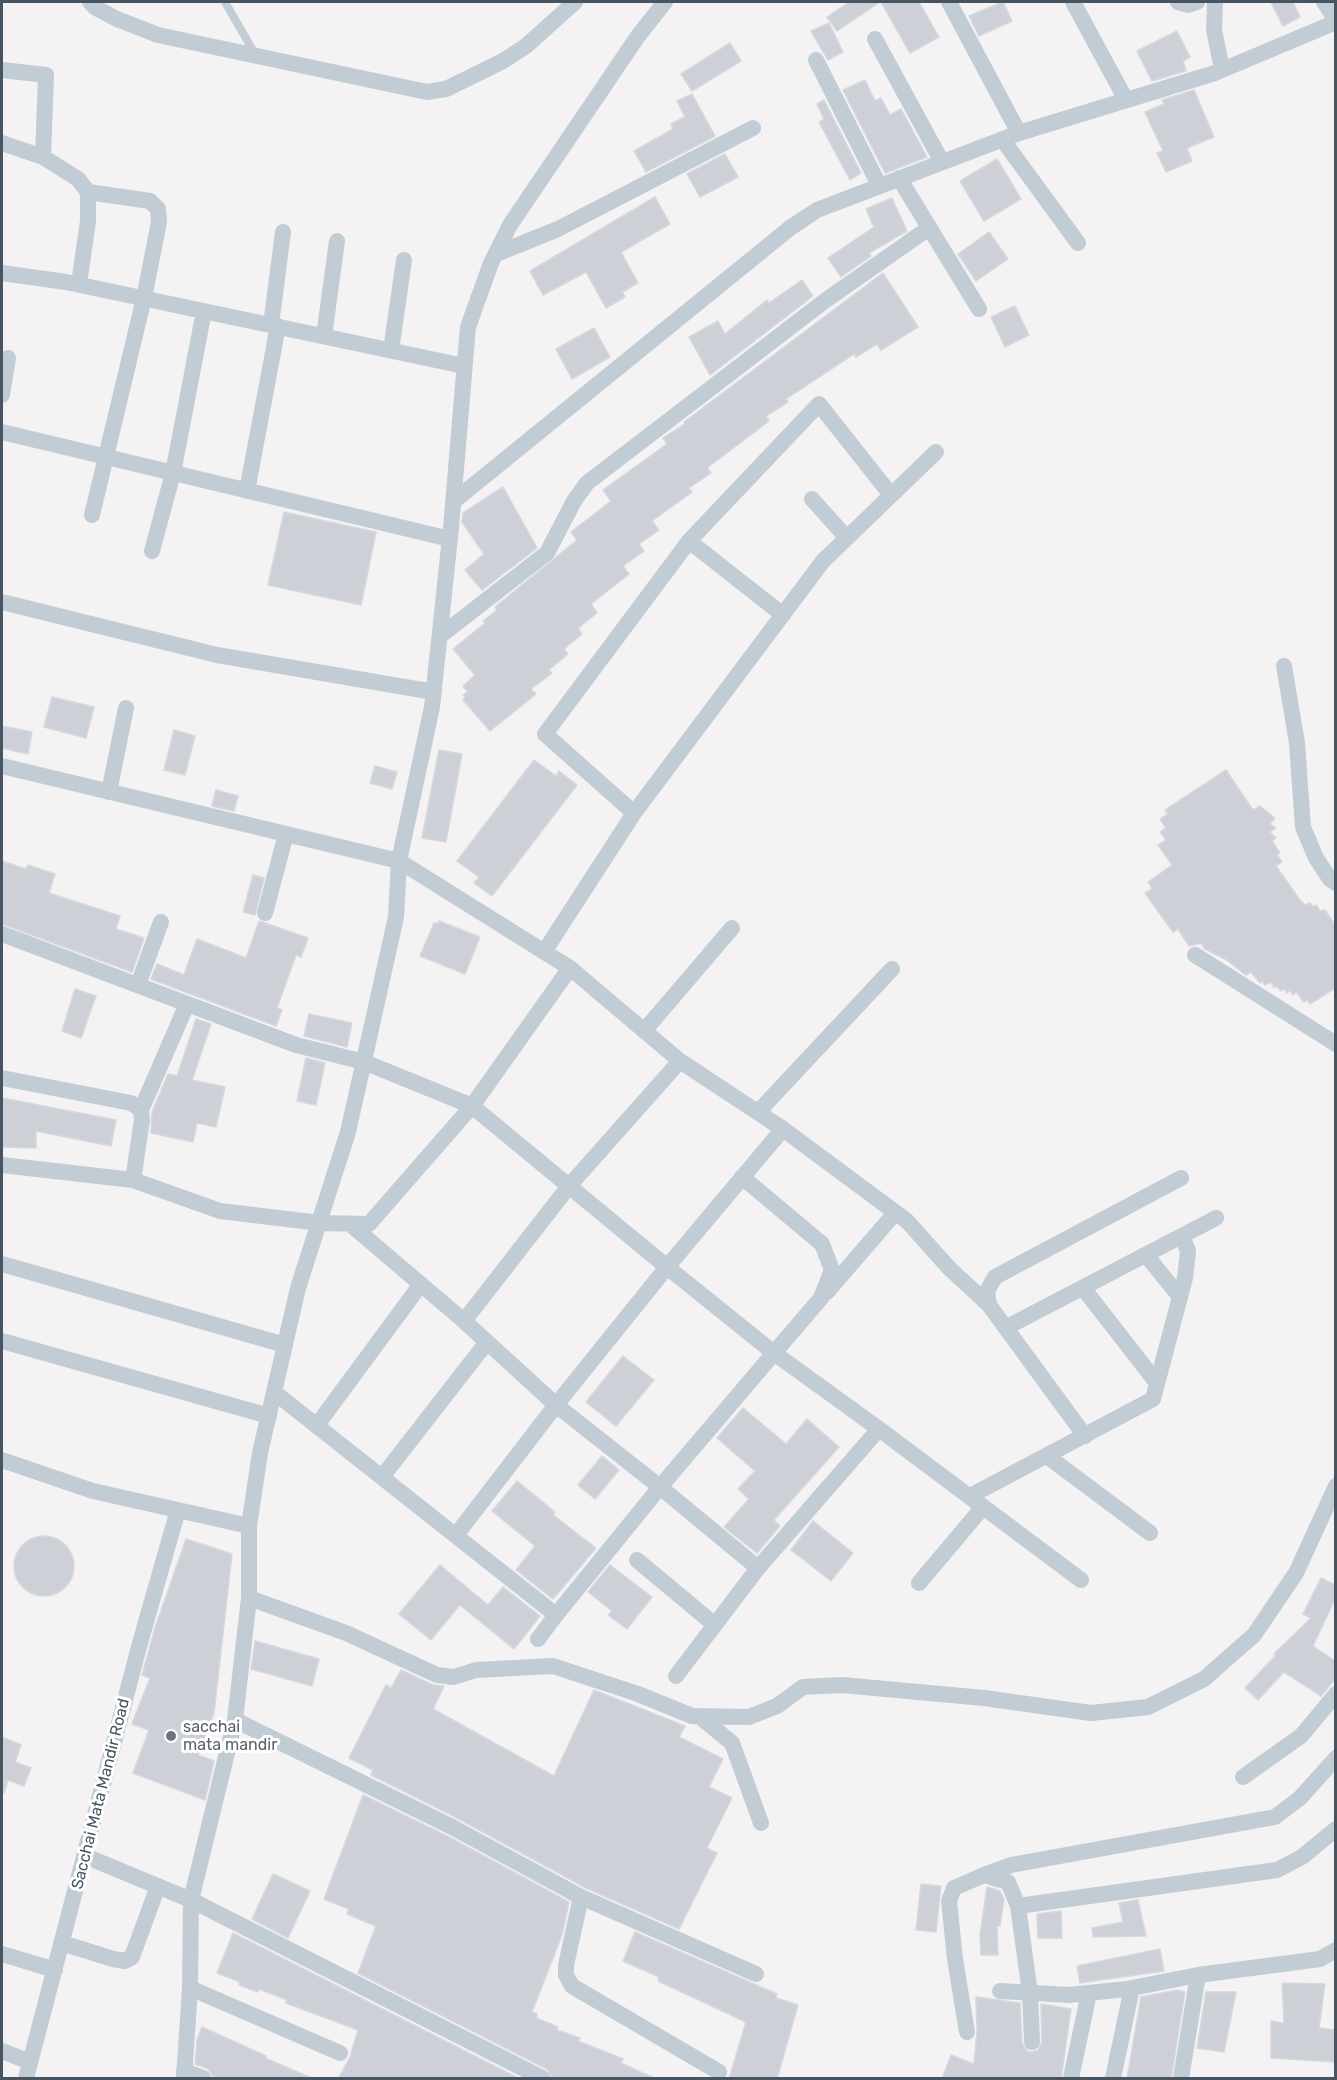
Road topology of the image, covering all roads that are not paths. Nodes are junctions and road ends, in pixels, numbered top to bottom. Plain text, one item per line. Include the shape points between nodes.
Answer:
1 (90, 2) edge
2 (225, 2) edge
3 (575, 2) edge
4 (665, 2) edge
5 (949, 2) edge
6 (1073, 2) edge
7 (1178, 2) edge
8 (1197, 2) edge
9 (1215, 2) edge
10 (1324, 2) edge
11 (1335, 21) edge
12 (875, 39) dead end
13 (257, 57) junction
14 (816, 60) dead end
15 (1222, 69) junction
16 (2, 70) edge
17 (1126, 100) junction
18 (753, 128) dead end
19 (1019, 133) junction
20 (1002, 139) junction
21 (2, 144) edge
22 (43, 157) junction
23 (942, 162) junction
24 (899, 178) junction
25 (879, 185) junction
26 (88, 192) junction
27 (929, 228) junction
28 (283, 232) dead end
29 (338, 241) dead end
30 (1078, 243) dead end
31 (496, 254) junction
32 (404, 260) dead end
33 (2, 273) edge
34 (79, 284) junction
35 (144, 298) junction
36 (979, 309) dead end
37 (204, 311) junction
38 (274, 326) junction
39 (324, 336) junction
40 (391, 350) junction
41 (8, 358) dead end
42 (464, 366) junction
43 (2, 395) edge
44 (2, 432) edge
45 (936, 452) dead end
46 (107, 458) junction
47 (173, 473) junction
48 (247, 491) junction
49 (891, 495) junction
50 (812, 500) dead end
51 (454, 501) junction
52 (92, 515) dead end
53 (846, 537) junction
54 (450, 539) junction
55 (689, 542) junction
56 (152, 551) dead end
57 (2, 602) edge
58 (783, 615) junction
59 (440, 636) junction
60 (1284, 666) dead end
61 (434, 692) junction
62 (126, 708) dead end
63 (2, 766) edge
64 (110, 792) junction
65 (634, 813) junction
66 (286, 834) junction
67 (399, 861) junction
68 (1335, 883) edge
69 (266, 913) dead end
70 (161, 922) dead end
71 (732, 928) dead end
72 (2, 934) edge
73 (544, 952) junction
74 (1195, 956) dead end
75 (570, 968) junction
76 (892, 969) dead end
77 (138, 985) junction
78 (187, 1004) junction
79 (644, 1031) junction
80 (1335, 1044) edge
81 (680, 1061) junction
82 (364, 1062) junction
83 (2, 1078) edge
84 (472, 1106) junction
85 (141, 1110) junction
86 (758, 1113) junction
87 (783, 1129) junction
88 (2, 1165) edge
89 (742, 1177) junction
90 (1181, 1178) dead end
91 (133, 1180) junction
92 (569, 1186) junction
93 (895, 1213) junction
94 (1216, 1218) dead end
95 (320, 1223) junction
96 (350, 1224) junction
97 (1182, 1236) junction
98 (1146, 1255) junction
99 (2, 1264) edge
100 (667, 1267) junction
101 (421, 1284) junction
102 (1083, 1288) junction
103 (1180, 1297) junction
104 (821, 1298) junction
105 (989, 1305) junction
106 (464, 1321) junction
107 (1007, 1327) junction
108 (2, 1341) edge
109 (487, 1342) junction
110 (285, 1345) junction
111 (774, 1353) junction
112 (1157, 1383) junction
113 (274, 1392) junction
114 (556, 1405) junction
115 (269, 1416) junction
116 (317, 1425) junction
117 (879, 1429) junction
118 (1085, 1436) junction
119 (1047, 1456) junction
120 (3, 1464) edge
121 (382, 1478) junction
122 (1335, 1486) edge
123 (660, 1487) junction
124 (976, 1501) junction
125 (178, 1510) junction
126 (249, 1526) junction
127 (1150, 1533) dead end
128 (456, 1535) junction
129 (637, 1560) dead end
130 (758, 1568) junction
131 (1081, 1580) dead end
132 (919, 1583) dead end
133 (249, 1598) junction
134 (556, 1615) junction
135 (715, 1625) junction
136 (538, 1640) dead end
137 (676, 1676) dead end
138 (1335, 1694) edge
139 (699, 1716) junction
140 (235, 1720) junction
141 (1335, 1758) edge
142 (1243, 1777) dead end
143 (761, 1822) dead end
144 (1335, 1829) edge
145 (85, 1856) junction
146 (984, 1875) junction
147 (158, 1886) junction
148 (581, 1897) junction
149 (191, 1900) junction
150 (1018, 1906) junction
151 (62, 1943) junction
152 (1335, 1950) edge
153 (2, 1954) edge
154 (55, 1970) junction
155 (756, 1974) dead end
156 (1198, 1975) junction
157 (190, 1988) junction
158 (1132, 1988) junction
159 (1000, 1991) dead end
160 (1030, 1993) junction
161 (1089, 1993) junction
162 (967, 2032) dead end
163 (1032, 2042) dead end
164 (2, 2051) edge
165 (340, 2053) dead end
166 (30, 2062) junction
167 (719, 2072) dead end
168 (184, 2075) edge
169 (26, 2079) edge
170 (203, 2079) edge
171 (542, 2079) edge
172 (1071, 2079) edge
173 (1113, 2079) edge
174 (1181, 2079) edge

1 - 13 street via 117,19 158,35
2 - 13 lane
3 - 13 street via 503,61 446,88 427,92
4 - 31 street via 510,225
5 - 19 street
6 - 17 street
7 - 8 street
9 - 15 street via 1214,30
10 - 11 street
11 - 15 street
12 - 23 street
14 - 25 street
15 - 17 street
16 - 22 street via 46,75
17 - 19 street
18 - 31 street via 558,229
19 - 20 street
20 - 23 street
20 - 30 street
21 - 22 street
22 - 26 street via 78,179
23 - 24 street
24 - 25 street
24 - 27 street
25 - 51 street via 817,210 789,228
26 - 34 street
26 - 35 street via 150,201 158,209 159,222
27 - 36 street
27 - 59 street via 826,300 587,483 573,501 548,553
28 - 38 street
29 - 39 street
31 - 42 street via 468,327
32 - 40 street
33 - 34 street
34 - 35 street
35 - 37 street
35 - 46 street
37 - 38 street
37 - 47 street
38 - 39 street
38 - 48 street
39 - 40 street
40 - 42 street
41 - 43 street
42 - 51 street
44 - 46 street
45 - 49 street
46 - 47 street
46 - 52 street
47 - 48 street
47 - 56 street
48 - 54 street
49 - 53 street
49 - 55 street via 819,404
50 - 53 street
51 - 54 street
53 - 58 street
54 - 59 street
55 - 58 street
55 - 65 street via 545,734
57 - 61 street via 217,655
58 - 65 street
59 - 61 street
60 - 68 street via 1297,743 1303,827 1316,858
61 - 67 street
62 - 64 street
63 - 64 street
64 - 66 street
65 - 73 street
66 - 67 street
66 - 69 street
67 - 73 street
67 - 82 street via 396,917
70 - 77 street
71 - 79 street
72 - 77 street
73 - 75 street
74 - 80 street
75 - 79 street
75 - 84 street
76 - 86 street
77 - 78 street
78 - 82 street via 296,1045
78 - 85 street
79 - 81 street
81 - 86 street
81 - 92 street
82 - 84 street
82 - 95 street via 348,1132
83 - 85 street via 131,1103
84 - 92 street
84 - 96 street via 369,1224
85 - 91 street
86 - 87 street
87 - 89 street
87 - 93 street
88 - 91 street
89 - 100 street
89 - 104 street via 822,1244 832,1270
90 - 105 street via 994,1277 987,1291
91 - 95 street via 220,1211
92 - 100 street
92 - 106 street
93 - 104 street
93 - 105 street
94 - 97 street
95 - 96 street
95 - 110 street via 298,1288
96 - 101 street
97 - 98 street
97 - 103 street via 1188,1251
98 - 102 street
98 - 103 street
99 - 110 street
100 - 111 street
100 - 114 street
101 - 106 street
101 - 116 street
102 - 107 street
102 - 112 street
103 - 112 street
104 - 111 street
105 - 107 street
106 - 109 street
107 - 118 street
108 - 115 street
109 - 114 street
109 - 121 street
110 - 113 street
111 - 117 street
111 - 123 street
112 - 118 street via 1153,1399
113 - 115 street
113 - 116 street
114 - 123 street
114 - 128 street
115 - 126 street
116 - 121 street
117 - 124 street
117 - 130 street
118 - 119 street
119 - 124 street
119 - 127 street
120 - 125 street via 93,1491
121 - 128 street
122 - 139 street via 1296,1573 1254,1635 1204,1679 1148,1707 1091,1713 842,1685 803,1687 777,1706 749,1717
123 - 130 street
123 - 134 street
124 - 131 street
124 - 132 street
125 - 126 street
125 - 145 street, Sacchai Mata Mandir Road
126 - 133 street
128 - 134 street
129 - 135 street
130 - 135 street
133 - 139 street via 346,1633 437,1675 454,1677 476,1670 553,1666
133 - 140 street
134 - 136 street
135 - 137 street
138 - 142 street via 1300,1736
139 - 143 street via 732,1743
140 - 148 street via 452,1827
140 - 149 street
141 - 146 street via 1300,1798 1275,1817 1011,1865
144 - 150 street via 1302,1857 1277,1870
145 - 147 street
145 - 151 street, Sacchai Mata Mandir Road
146 - 150 street via 1008,1882
146 - 162 street via 954,1888 949,1901
147 - 149 street
147 - 151 street via 132,1957 124,1961 113,1959
148 - 155 street
148 - 167 street via 566,1965 572,1986
149 - 157 street
149 - 171 street
150 - 160 street
151 - 154 street, Sacchai Mata Mandir Road
152 - 156 street via 1320,1959
153 - 154 street
154 - 166 street, Sacchai Mata Mandir Road
156 - 158 street
156 - 174 street
157 - 165 street
157 - 168 street
158 - 161 street
158 - 173 street
159 - 160 street
160 - 161 street
160 - 163 street
161 - 172 street
164 - 166 street
166 - 169 street, Sacchai Mata Mandir Road
168 - 170 street

